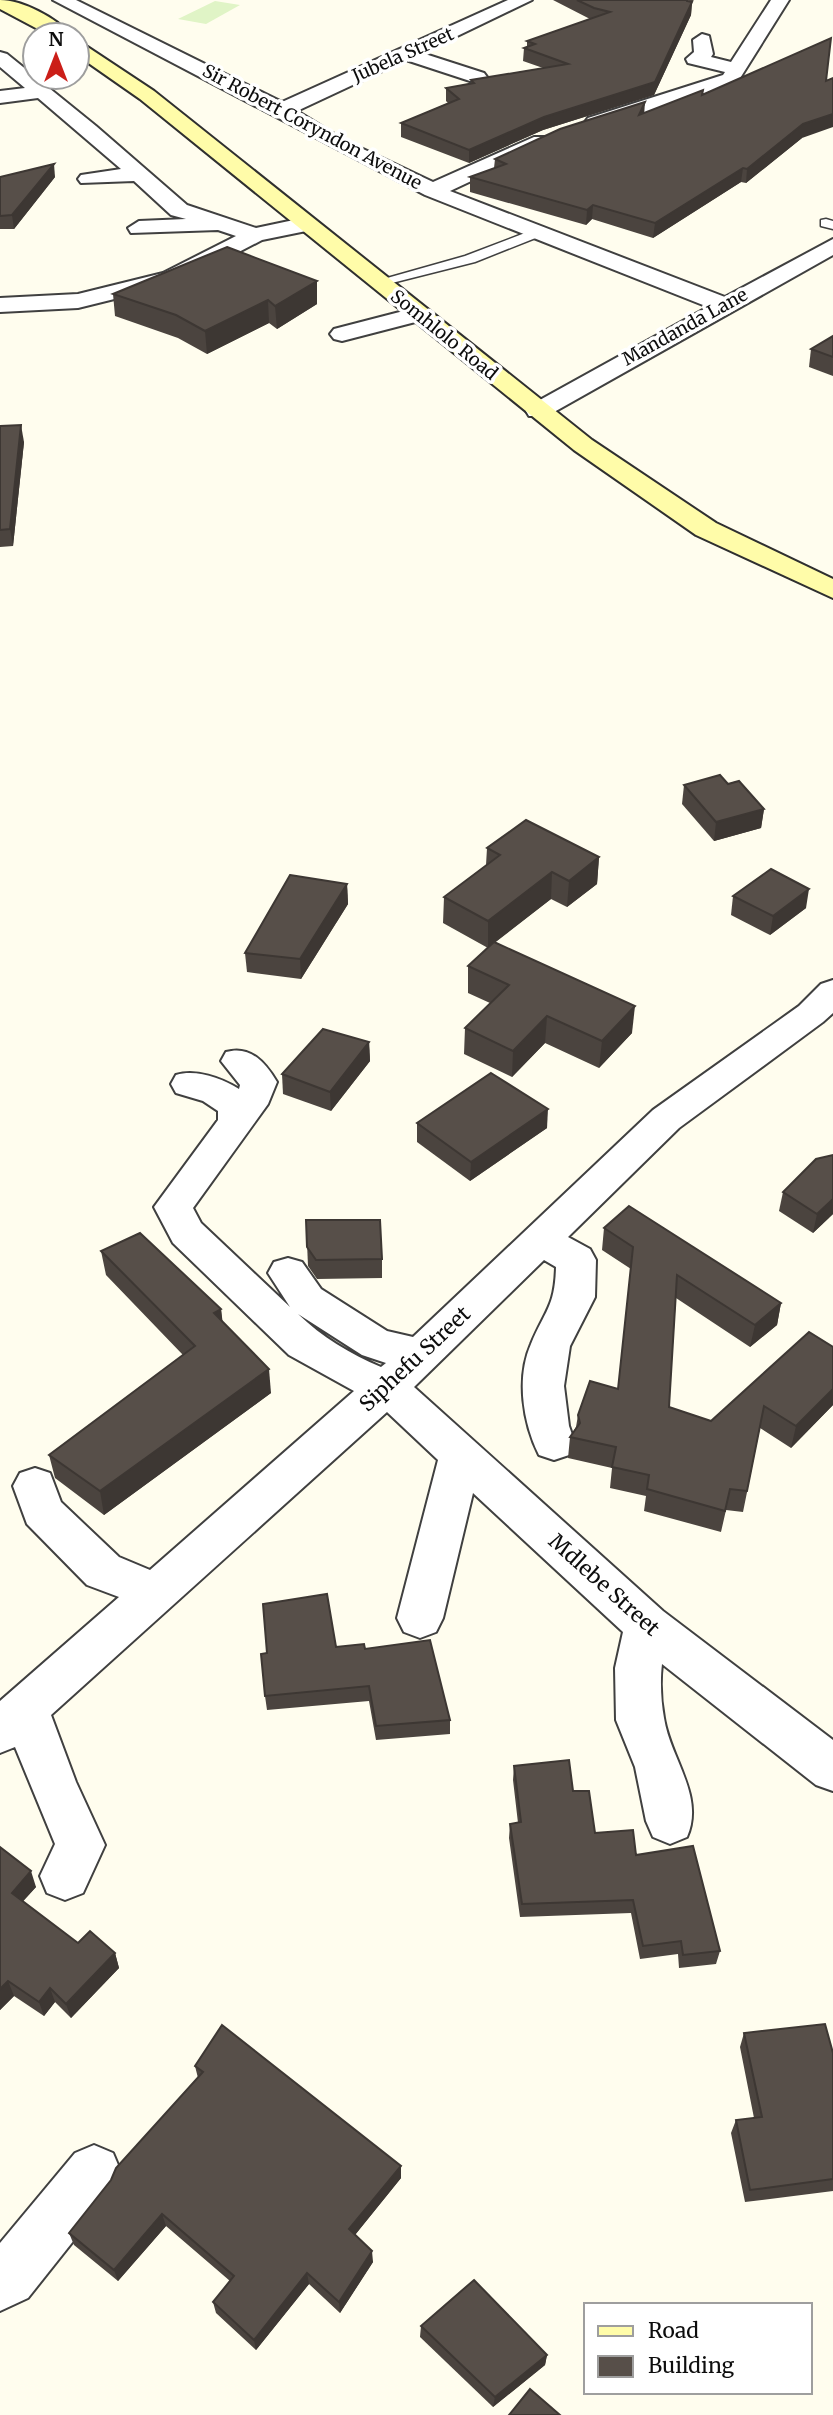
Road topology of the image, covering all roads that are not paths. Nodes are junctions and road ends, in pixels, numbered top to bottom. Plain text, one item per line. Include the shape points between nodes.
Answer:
1 (62, 0) edge
2 (523, 0) edge
3 (780, 0) edge
4 (0, 2) edge
5 (40, 21) edge
6 (702, 40) dead end
7 (405, 54) junction
8 (91, 56) edge
9 (0, 58) edge
10 (736, 69) junction
11 (477, 77) edge
12 (659, 81) edge
13 (701, 88) junction
14 (46, 94) junction
15 (5, 101) edge
16 (282, 110) junction
17 (606, 118) junction
18 (636, 132) edge
19 (505, 157) junction
20 (531, 167) edge
21 (137, 174) junction
22 (88, 179) dead end
23 (432, 191) junction
24 (308, 224) junction
25 (220, 225) junction
26 (139, 228) dead end
27 (538, 232) junction
28 (256, 235) junction
29 (833, 246) edge
30 (380, 282) junction
31 (26, 304) junction
32 (0, 305) edge
33 (724, 305) junction
34 (419, 314) junction
35 (49, 325) dead end
36 (342, 334) dead end
37 (538, 411) junction
38 (833, 590) edge
39 (826, 1011) edge
40 (239, 1060) dead end
41 (189, 1084) dead end
42 (236, 1122) junction
43 (540, 1240) junction
44 (288, 1273) dead end
45 (421, 1355) junction
46 (387, 1387) junction
47 (554, 1443) dead end
48 (461, 1455) junction
49 (35, 1486) dead end
50 (156, 1592) junction
51 (420, 1618) dead end
52 (647, 1625) junction
53 (13, 1720) edge
54 (833, 1769) edge
55 (670, 1821) dead end
56 (65, 1876) dead end
57 (94, 2172) dead end
58 (0, 2283) edge

1 - 16 street, Sir Robert Coryndon Avenue
2 - 7 street, Jubela Street
3 - 10 street
4 - 5 main road
6 - 10 street via 704,54 695,59
7 - 11 street
7 - 16 street, Jubela Street
8 - 24 main road, Somhlolo Road
9 - 14 street
10 - 13 street via 730,79
12 - 13 street
13 - 17 street
14 - 15 street
14 - 21 street
16 - 23 street, Sir Robert Coryndon Avenue via 337,144
17 - 18 street
17 - 19 street
19 - 20 street
19 - 23 street
21 - 22 street
21 - 25 street via 179,210
23 - 27 street, Sir Robert Coryndon Avenue
24 - 28 street
24 - 30 main road, Somhlolo Road
25 - 26 street
25 - 28 street
27 - 30 lane via 470,259
27 - 33 street, Sir Robert Coryndon Avenue
28 - 31 street via 171,278 78,301
29 - 33 street, Mandanda Lane
30 - 34 main road, Somhlolo Road
31 - 32 street
31 - 35 street via 21,315
33 - 37 street, Mandanda Lane
34 - 36 street
34 - 37 main road, Somhlolo Road
37 - 38 main road, Somhlolo Road via 706,529
39 - 43 street, Siphefu Street via 666,1119
40 - 42 street via 259,1083
41 - 42 street via 215,1091 237,1105
42 - 46 street, Mdlebe Street via 173,1207 187,1233 303,1344
43 - 45 street, Siphefu Street
43 - 47 street via 576,1260 575,1297 550,1346 543,1386
44 - 45 street via 307,1300 376,1344
45 - 46 street, Siphefu Street
46 - 48 street, Mdlebe Street
46 - 50 street, Siphefu Street
48 - 51 street
48 - 52 street, Mdlebe Street
49 - 50 street via 42,1511 103,1571
50 - 53 street, Siphefu Street
52 - 54 street, Mdlebe Street
52 - 55 street via 638,1668 640,1720 659,1767
53 - 56 street via 80,1845
57 - 58 street

